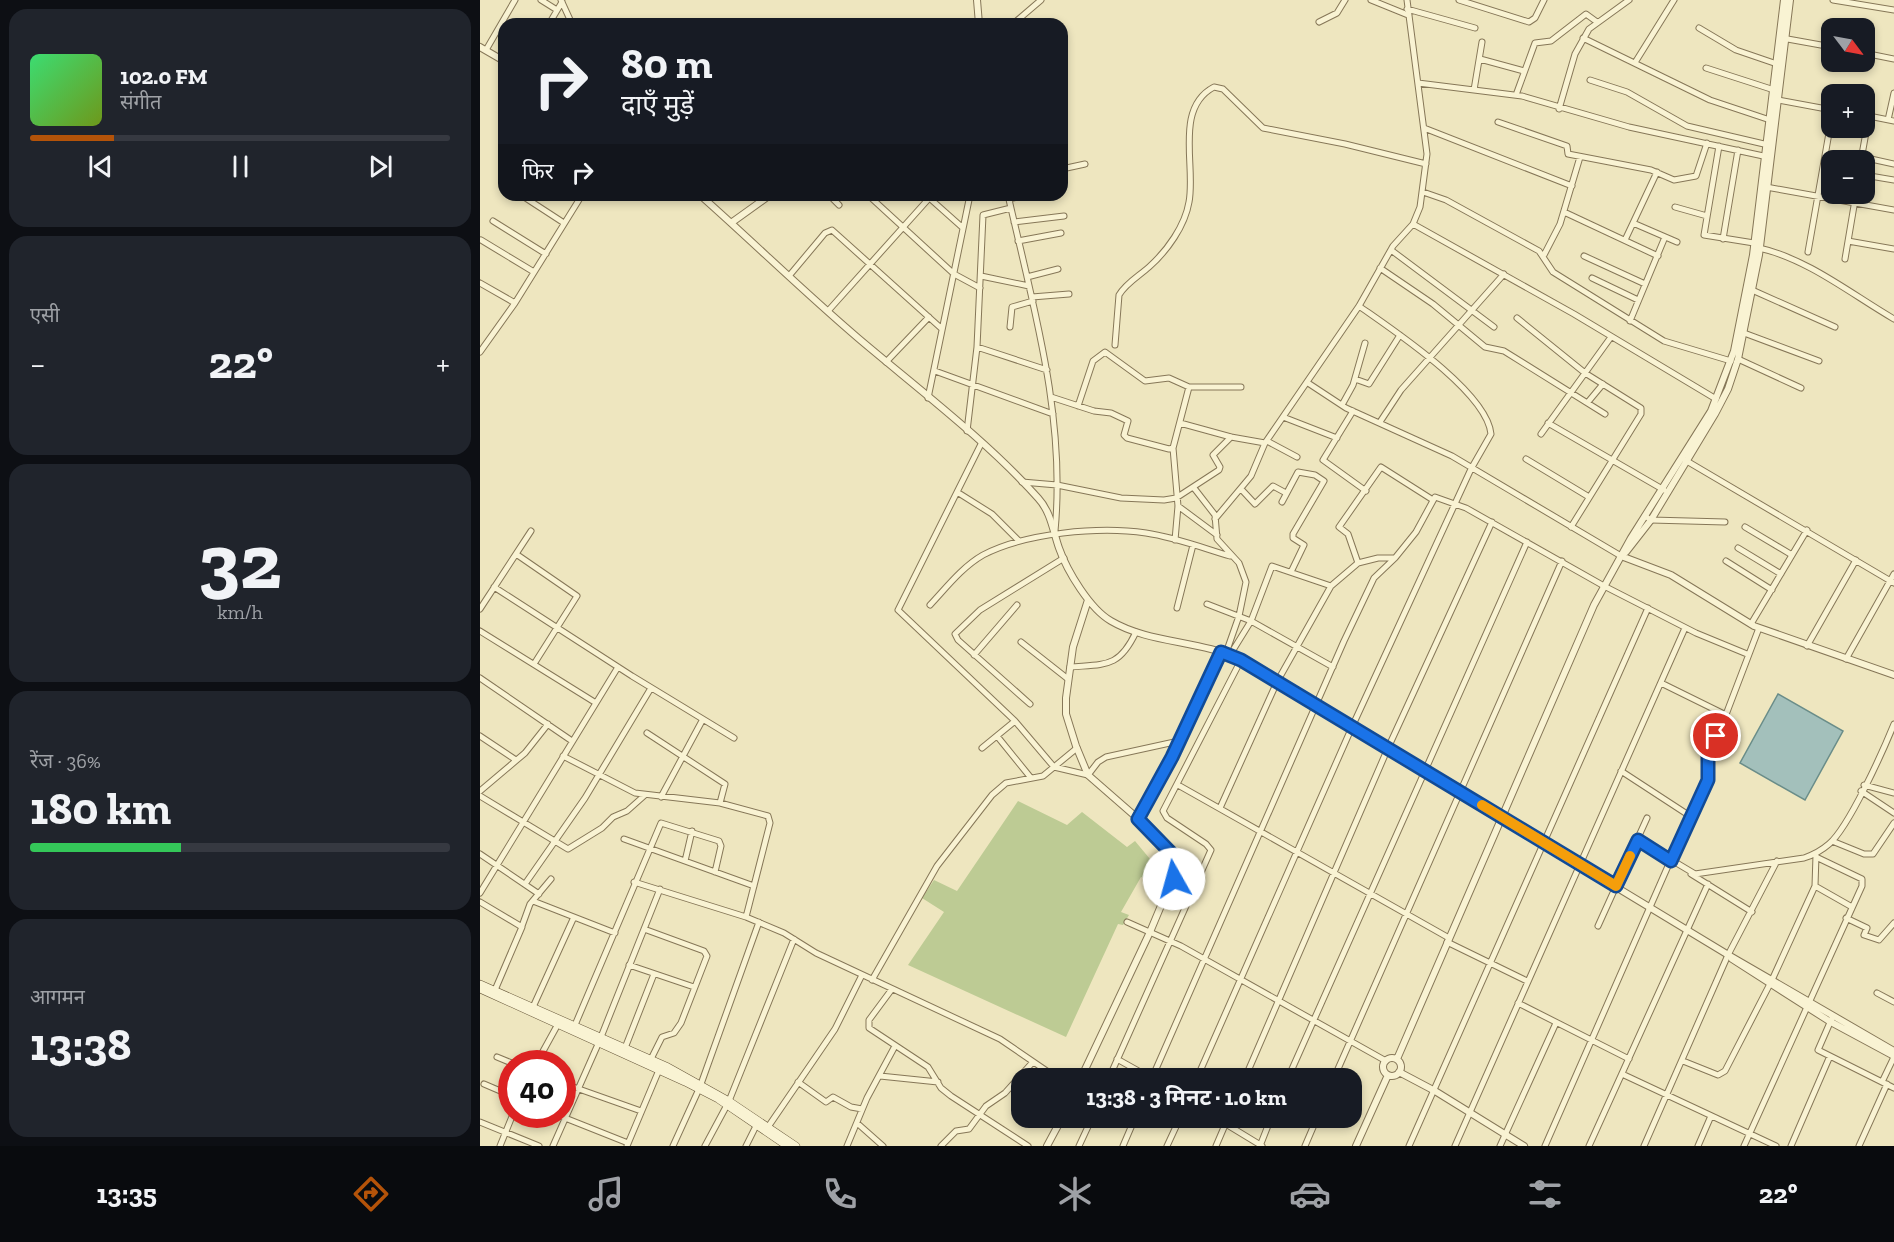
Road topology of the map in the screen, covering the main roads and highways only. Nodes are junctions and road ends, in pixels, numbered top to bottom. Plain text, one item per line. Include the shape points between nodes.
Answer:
1 (480, 984) edge
2 (480, 989) edge
3 (600, 1040) junction
4 (700, 1086) junction
5 (758, 1123) junction
6 (777, 1143) edge
7 (787, 1146) edge
8 (796, 1146) edge

1 - 3 main road via 575,1025
2 - 3 main road
3 - 4 main road
3 - 4 main road via 651,1059
4 - 5 main road
5 - 6 main road
5 - 8 main road
6 - 7 main road

